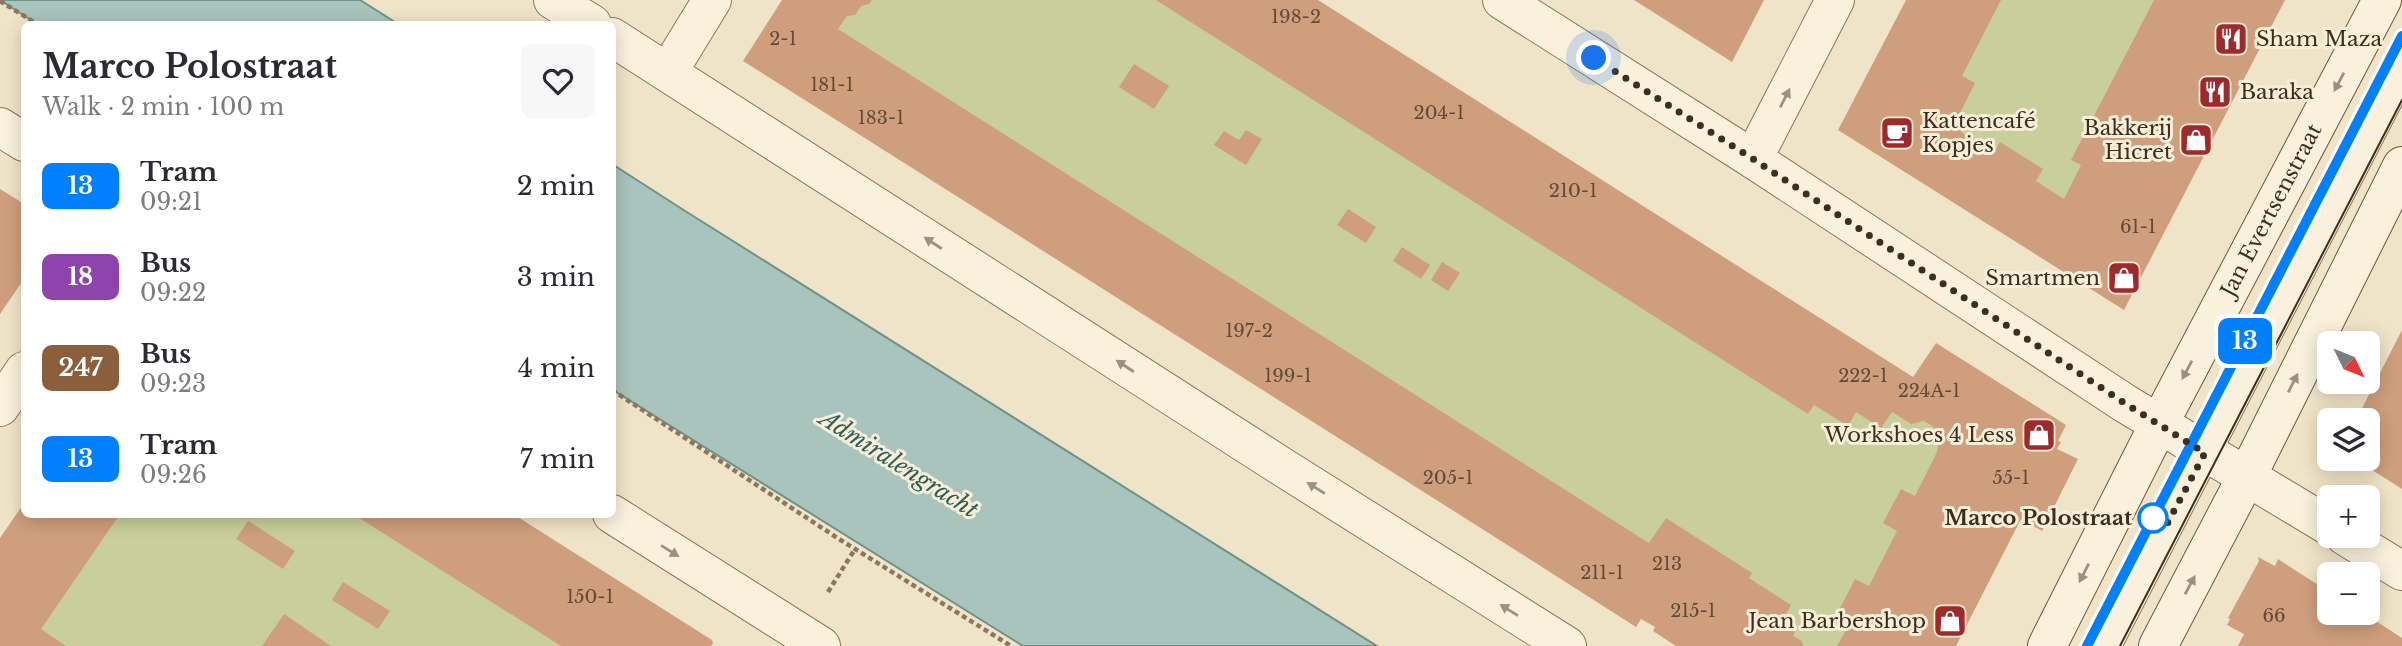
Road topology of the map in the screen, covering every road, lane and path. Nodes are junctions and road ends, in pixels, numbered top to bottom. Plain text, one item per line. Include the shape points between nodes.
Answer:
1 (553, 0) edge
2 (712, 0) edge
3 (1502, 0) edge
4 (1835, 0) edge
5 (2382, 0) edge
6 (0, 1) edge
7 (32, 21) edge
8 (587, 21) edge
9 (616, 40) edge
10 (2402, 68) edge
11 (668, 72) junction
12 (0, 127) edge
13 (21, 140) edge
14 (1753, 159) junction
15 (2402, 166) edge
16 (21, 376) edge
17 (616, 393) edge
18 (0, 407) edge
19 (2159, 424) junction
20 (2205, 453) junction
21 (2247, 476) junction
22 (616, 517) edge
23 (2317, 519) edge
24 (2365, 548) edge
25 (2402, 571) edge
26 (796, 639) edge
27 (1011, 646) edge
28 (1567, 646) edge
29 (2047, 646) edge
30 (2104, 646) edge
31 (2158, 646) edge

1 - 8 street
2 - 11 street
3 - 14 street
14 -> 4 street
5 -> 19 street, Jan Evertsenstraat
6 - 7 path
9 - 11 street
10 - 20 lane
28 -> 11 street
12 - 13 street
14 - 19 street
21 -> 15 street
16 - 18 street
17 - 27 path
19 - 20 street
19 -> 29 street, Jan Evertsenstraat
20 - 21 street
20 - 30 lane
21 - 23 street
31 -> 21 street
22 -> 26 street
24 - 25 street

